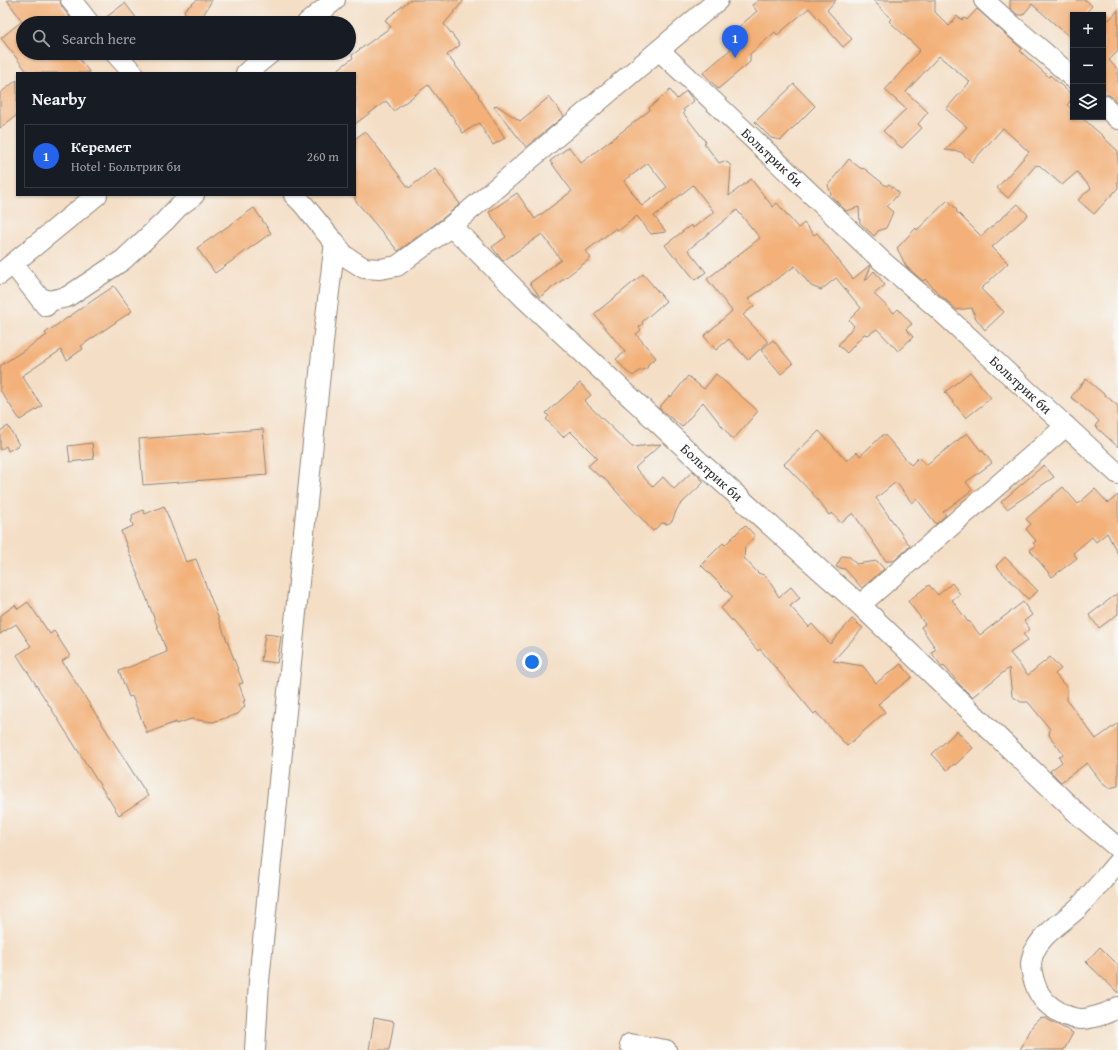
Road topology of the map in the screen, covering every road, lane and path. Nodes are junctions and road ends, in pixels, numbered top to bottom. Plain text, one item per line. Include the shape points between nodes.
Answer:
1 (71, 0) edge
2 (335, 0) edge
3 (718, 0) edge
4 (984, 0) edge
5 (84, 16) edge
6 (316, 16) edge
7 (659, 50) junction
8 (121, 60) edge
9 (262, 60) edge
10 (132, 72) edge
11 (247, 72) edge
12 (1070, 75) edge
13 (1106, 108) edge
14 (1118, 119) edge
15 (96, 196) edge
16 (191, 196) edge
17 (295, 196) edge
18 (175, 201) edge
19 (450, 227) junction
20 (335, 242) junction
21 (6, 269) edge
22 (1066, 426) junction
23 (1118, 474) edge
24 (860, 605) junction
25 (1118, 848) edge
26 (1118, 862) edge
27 (1118, 1007) edge
28 (630, 1044) dead end
29 (255, 1050) edge
30 (666, 1050) edge

1 - 5 street
2 - 6 street
3 - 7 street
4 - 12 street
7 - 19 street
7 - 22 street, Больтрик би via 882,261
8 - 10 street
9 - 11 street
13 - 14 street
15 - 21 street
16 - 18 street
17 - 20 street
18 - 21 street via 165,221 123,260 67,297 44,303
19 - 20 street via 397,266 380,269 364,268 345,256
19 - 24 street, Больтрик би via 700,462
20 - 29 street via 259,981
22 - 23 street, Больтрик би
22 - 24 street
24 - 25 street, Больтрик би via 1079,815
26 - 27 street via 1078,908 1043,938 1035,950 1031,963 1037,991 1043,1000 1057,1011 1071,1018 1089,1019
28 - 30 street

